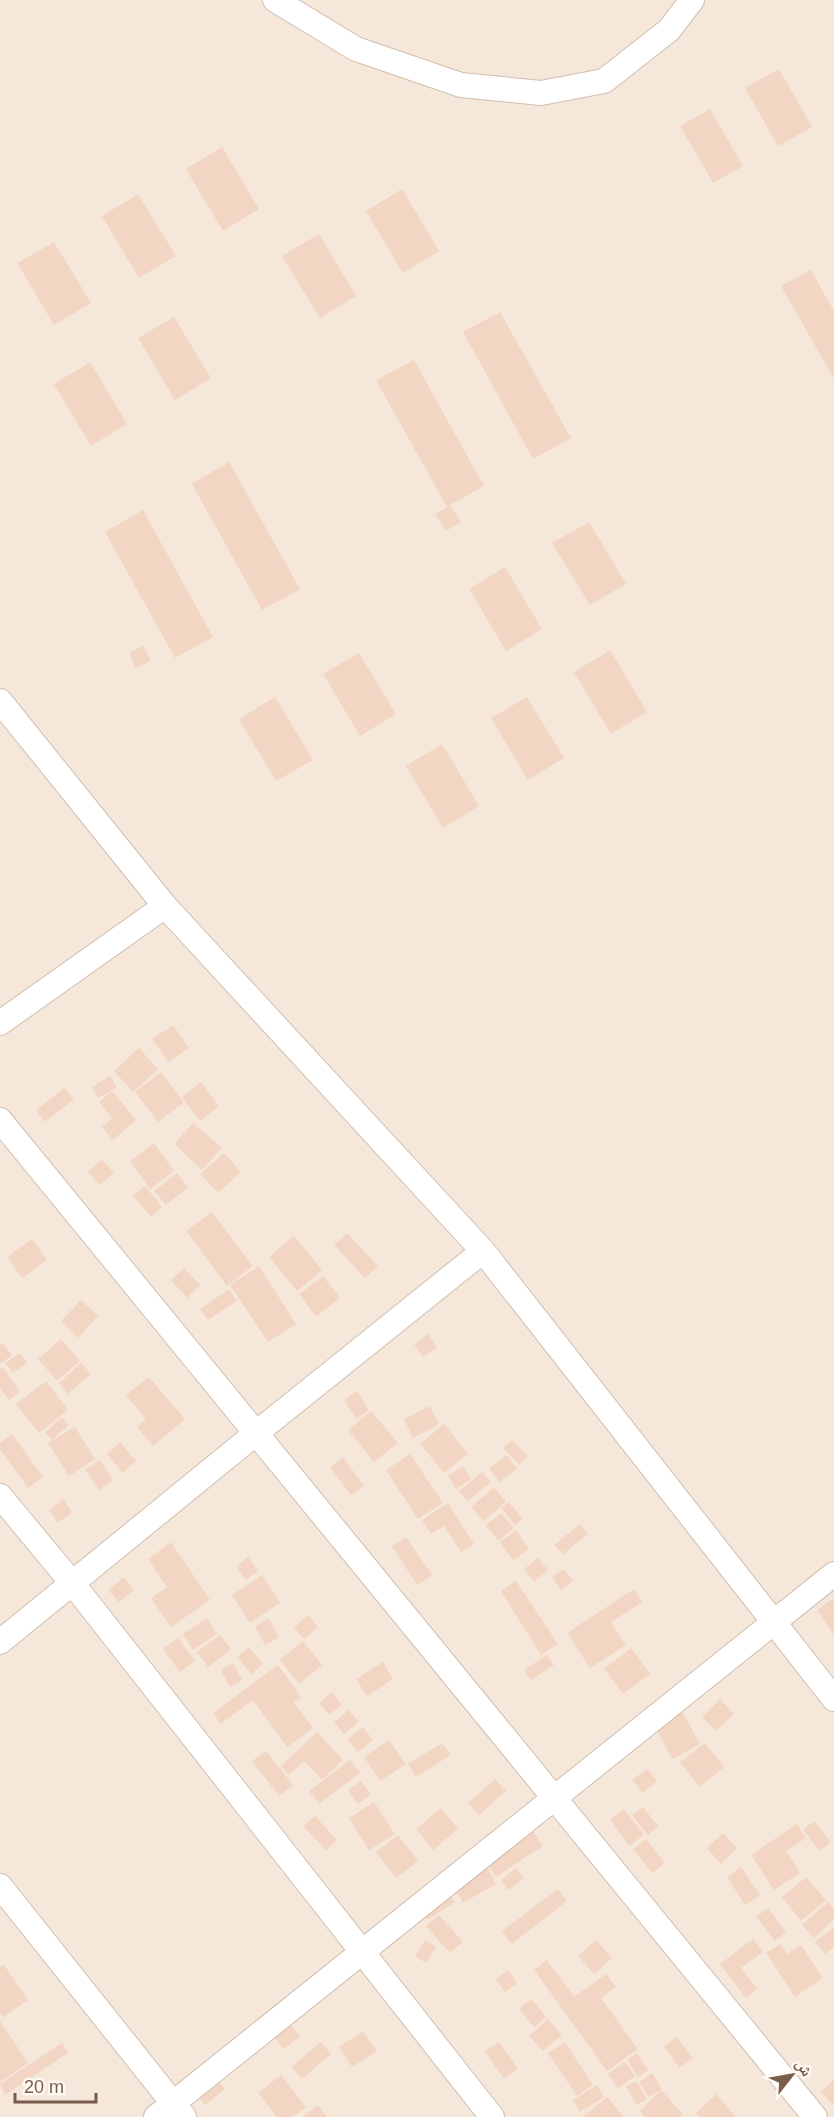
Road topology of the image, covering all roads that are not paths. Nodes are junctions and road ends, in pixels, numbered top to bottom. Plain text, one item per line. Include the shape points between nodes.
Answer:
1 (275, 0) edge
2 (692, 0) edge
3 (0, 701) edge
4 (165, 906) junction
5 (0, 1023) edge
6 (0, 1120) edge
7 (483, 1251) junction
8 (255, 1434) junction
9 (0, 1496) edge
10 (834, 1574) edge
11 (73, 1584) junction
12 (774, 1622) junction
13 (0, 1642) edge
14 (834, 1699) edge
15 (553, 1797) junction
16 (0, 1886) edge
17 (362, 1952) junction
18 (171, 2113) edge
19 (492, 2117) edge
20 (815, 2117) edge

1 - 2 street via 356,49 460,85 541,93 604,81 669,30
3 - 4 street
4 - 5 street
4 - 7 street
6 - 8 street
7 - 8 street
7 - 12 street
8 - 11 street
8 - 15 street
9 - 11 street
10 - 12 street
11 - 13 street
11 - 17 street
12 - 14 street
12 - 15 street
15 - 17 street
15 - 20 street
16 - 18 street
17 - 18 street
17 - 19 street

